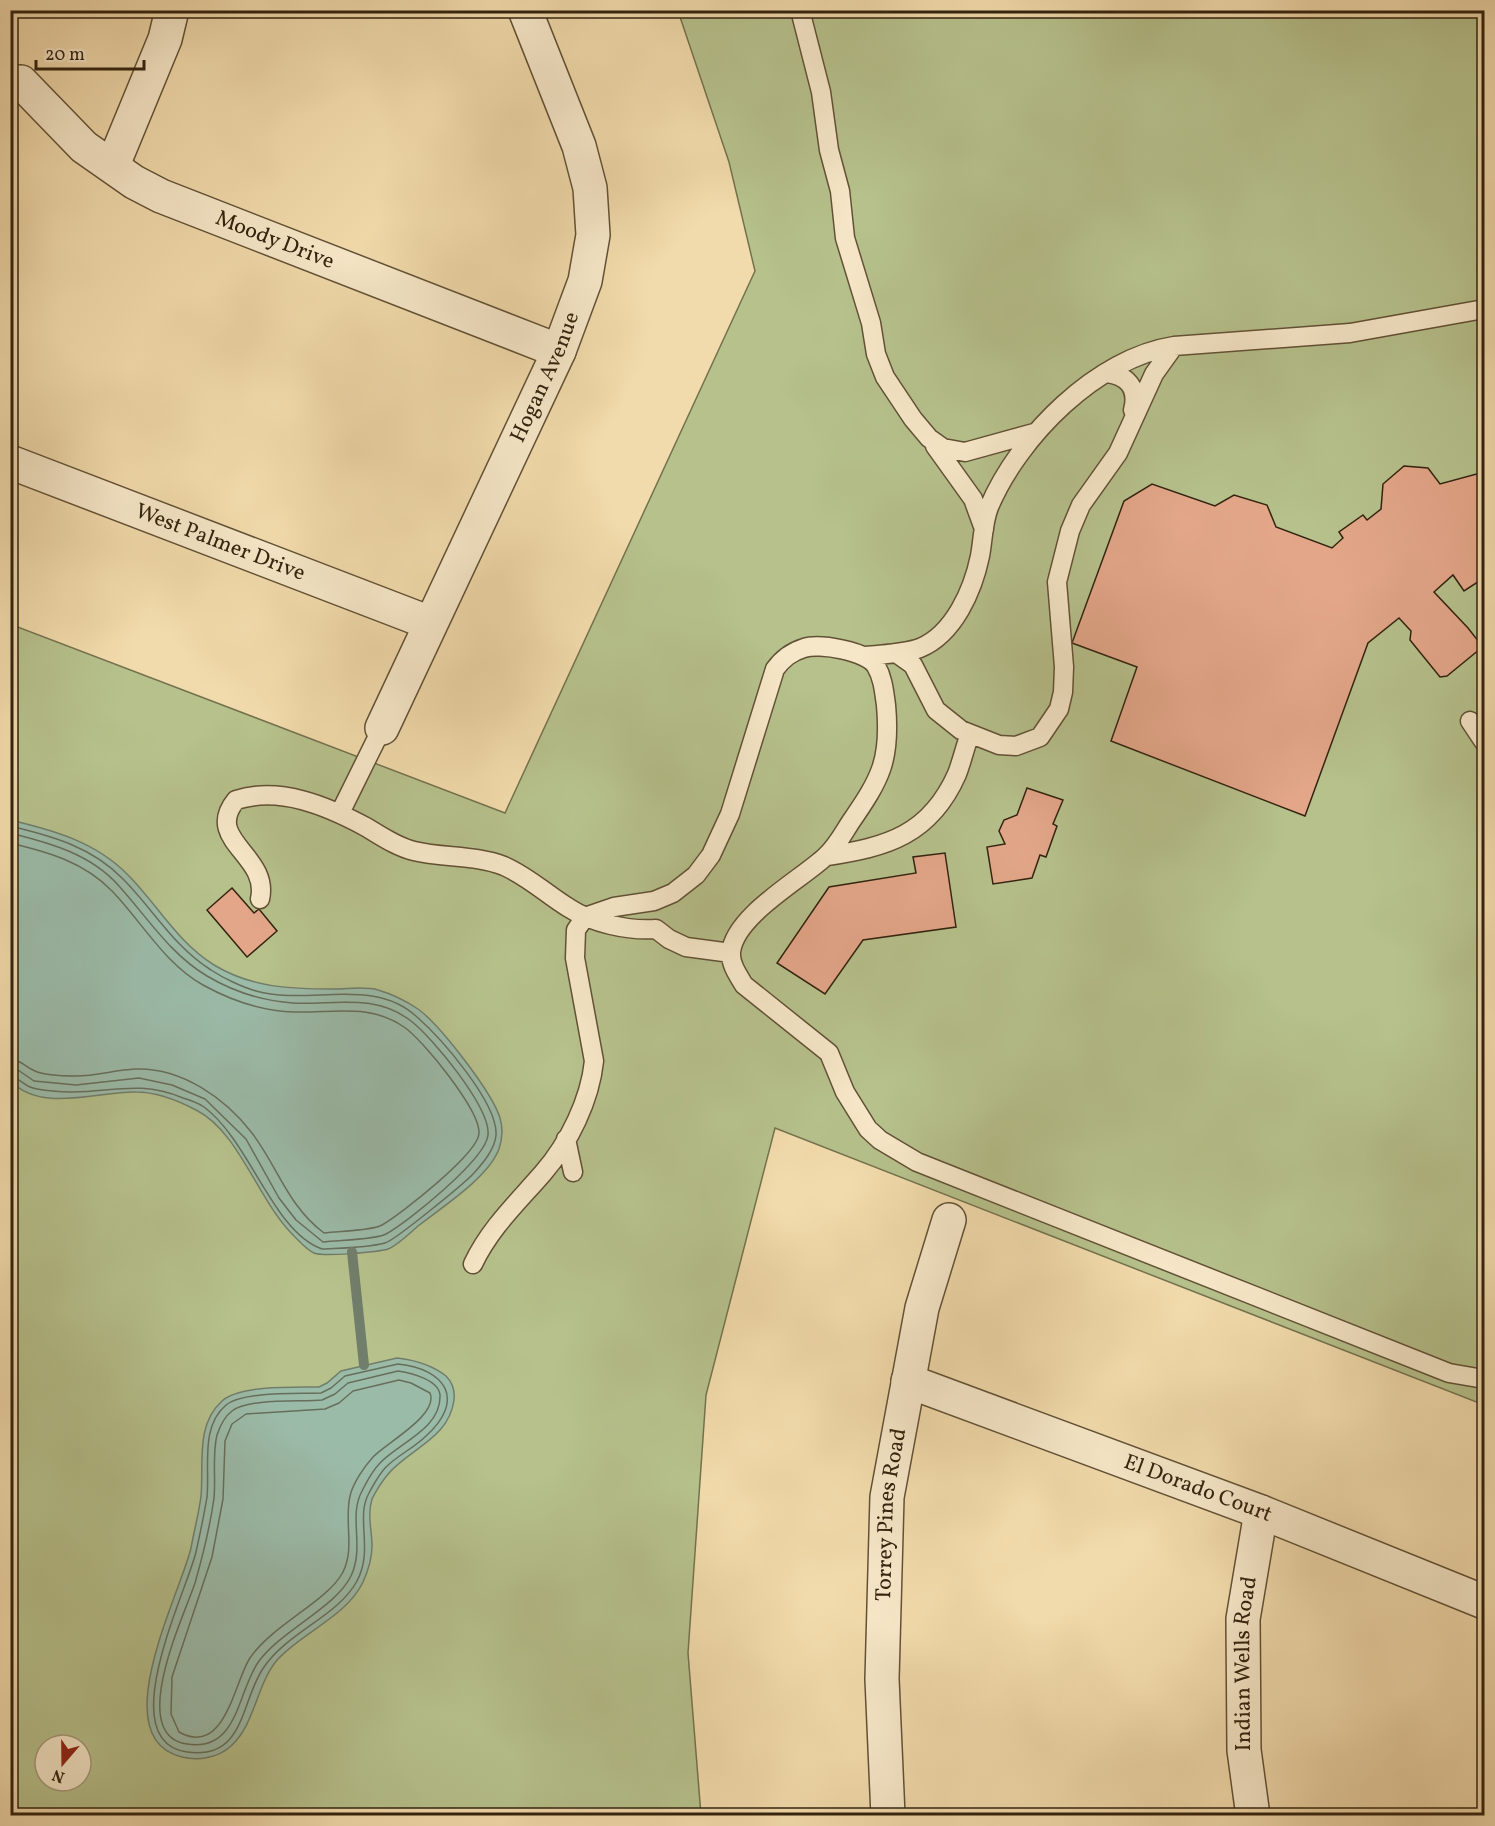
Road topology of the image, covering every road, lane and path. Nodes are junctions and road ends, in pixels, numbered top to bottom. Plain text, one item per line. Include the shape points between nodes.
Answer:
1 (172, 10) edge
2 (525, 10) edge
3 (800, 10) edge
4 (21, 82) dead end
5 (113, 165) junction
6 (1485, 309) edge
7 (1174, 346) junction
8 (559, 351) junction
9 (1107, 373) junction
10 (1129, 424) junction
11 (1034, 433) junction
12 (928, 438) junction
13 (10, 462) edge
14 (984, 529) junction
15 (430, 623) junction
16 (896, 653) junction
17 (866, 656) junction
18 (1470, 721) dead end
19 (382, 728) joint
20 (970, 734) junction
21 (1485, 742) edge
22 (340, 813) junction
23 (826, 856) junction
24 (260, 899) dead end
25 (585, 917) junction
26 (731, 953) junction
27 (566, 1139) junction
28 (573, 1172) dead end
29 (949, 1220) dead end
30 (473, 1264) dead end
31 (1485, 1379) edge
32 (908, 1381) junction
33 (1261, 1512) junction
34 (1485, 1602) edge
35 (888, 1815) edge
36 (1253, 1815) edge

1 - 5 street via 165,39
2 - 8 street, Hogan Avenue via 579,146 590,188 592,235 585,281
3 - 12 lane via 821,92 845,238 871,323 876,354 898,399
4 - 5 street, Moody Drive via 84,147
5 - 8 street, Moody Drive via 161,196
6 - 7 lane via 1350,333
7 - 9 lane via 1130,357
7 - 10 lane via 1154,374
8 - 15 street, Hogan Avenue
9 - 10 lane via 1120,374 1133,388 1135,401
9 - 11 lane
10 - 20 lane via 1118,453 1081,505 1060,561 1057,608 1064,667 1059,709 1040,737 1016,746 999,745
11 - 12 lane via 965,452 943,448
11 - 14 lane via 989,508
12 - 14 lane via 973,499
13 - 15 street, West Palmer Drive
14 - 16 lane via 975,575 961,607 933,641
15 - 19 street, Hogan Avenue
16 - 17 lane
16 - 20 lane via 913,665 936,710
17 - 23 lane via 875,663 884,687 888,745 878,780
17 - 25 lane via 806,647 782,660 770,681 730,814 711,855 696,875 673,893 654,901
18 - 21 lane
19 - 22 lane
20 - 23 lane via 947,793 912,832 883,846
22 - 24 lane via 270,795 236,800 225,820 226,829 256,869
22 - 25 lane via 412,851 502,865 530,879
23 - 26 lane via 774,895 739,933
25 - 26 lane via 656,929 686,948
25 - 27 lane via 576,930 574,958 594,1061 586,1096
26 - 31 lane via 744,985 829,1053 845,1092 868,1129 916,1162 1449,1372
27 - 28 lane
27 - 30 lane via 545,1171 484,1241
29 - 32 street, Torrey Pines Road via 922,1308
32 - 33 street, El Dorado Court
32 - 35 street, Torrey Pines Road via 887,1497 882,1679
33 - 34 street, El Dorado Court
33 - 36 street, Indian Wells Road via 1243,1619 1244,1750

